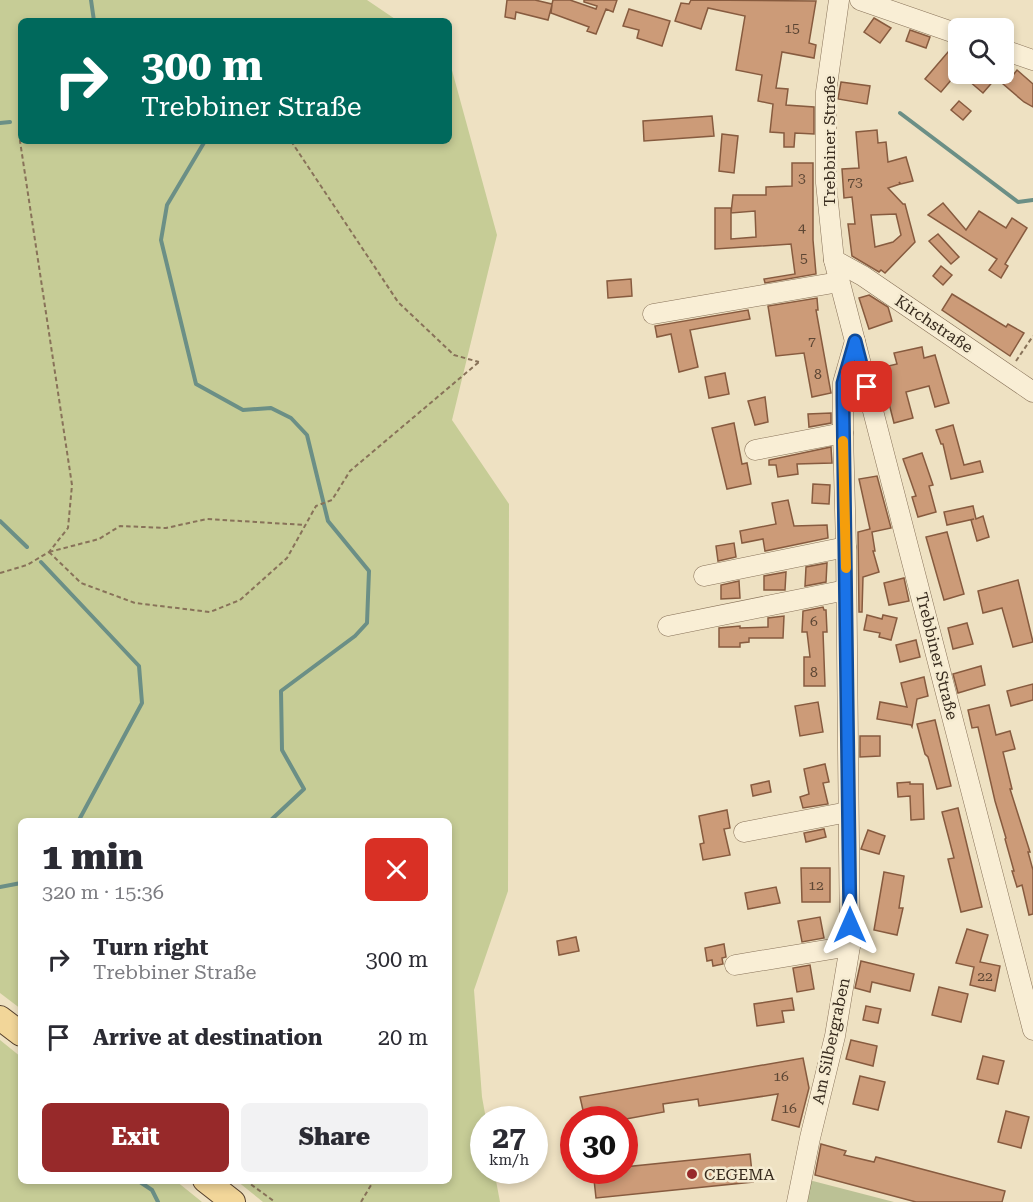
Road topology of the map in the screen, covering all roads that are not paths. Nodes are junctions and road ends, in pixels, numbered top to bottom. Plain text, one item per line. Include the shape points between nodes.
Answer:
1 (839, 0) edge
2 (860, 0) edge
3 (948, 31) edge
4 (1014, 53) edge
5 (1033, 60) edge
6 (834, 260) junction
7 (839, 282) junction
8 (653, 314) dead end
9 (855, 341) junction
10 (1033, 392) edge
11 (843, 433) junction
12 (755, 450) dead end
13 (846, 547) junction
14 (704, 576) dead end
15 (846, 590) junction
16 (668, 627) dead end
17 (848, 812) junction
18 (744, 832) dead end
19 (850, 946) junction
20 (735, 965) dead end
21 (0, 1018) edge
22 (1033, 1030) edge
23 (18, 1032) edge
24 (211, 1184) edge
25 (233, 1202) edge
26 (798, 1202) edge

1 - 6 street, Trebbiner Straße via 826,92 826,183
2 - 3 street
4 - 5 street
6 - 7 street, Trebbiner Straße
6 - 10 street, Kirchstraße
7 - 8 street
7 - 9 street, Trebbiner Straße
9 - 11 street, Am Silbergraben via 843,383
9 - 22 street, Trebbiner Straße
11 - 12 street
11 - 13 street, Am Silbergraben
13 - 14 street
13 - 15 street, Am Silbergraben
15 - 16 street
15 - 17 street, Am Silbergraben
17 - 18 street
17 - 19 street, Am Silbergraben
19 - 20 street
19 - 26 street, Am Silbergraben via 835,1036
21 - 23 main road
24 - 25 main road

